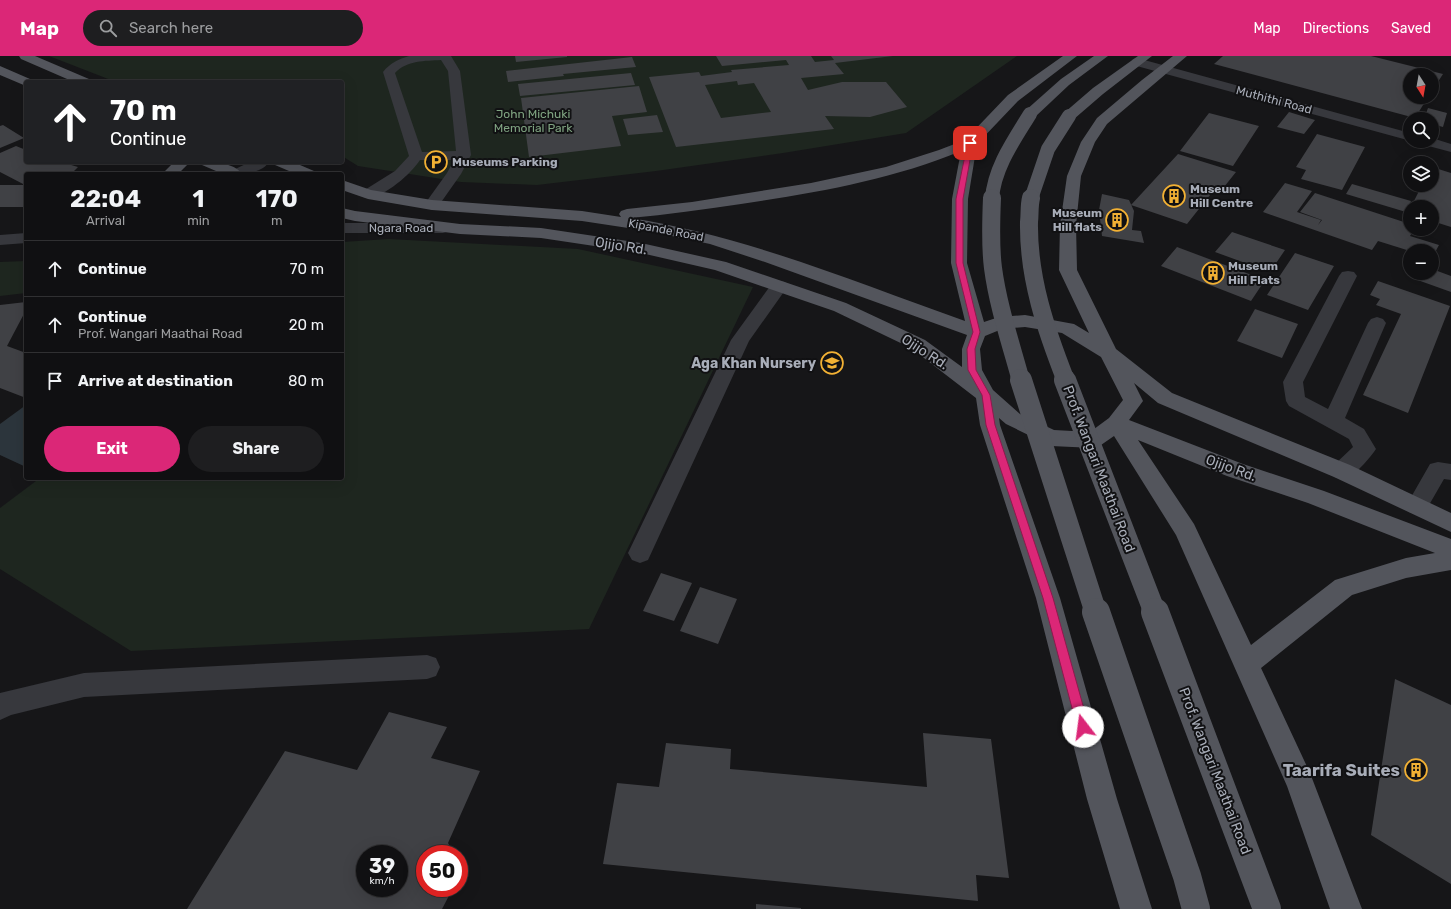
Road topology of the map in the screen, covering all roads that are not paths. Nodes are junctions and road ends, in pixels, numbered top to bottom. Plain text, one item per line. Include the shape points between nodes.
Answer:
1 (25, 56) edge
2 (445, 56) edge
3 (1071, 56) edge
4 (1084, 56) edge
5 (1102, 56) edge
6 (1181, 56) edge
7 (1142, 59) edge
8 (0, 70) edge
9 (1162, 70) junction
10 (1050, 71) junction
11 (80, 80) edge
12 (24, 81) edge
13 (1403, 135) edge
14 (970, 143) junction
15 (1439, 145) edge
16 (1451, 148) edge
17 (464, 155) junction
18 (416, 156) junction
19 (181, 164) edge
20 (213, 164) edge
21 (258, 164) edge
22 (285, 164) edge
23 (171, 172) edge
24 (231, 172) edge
25 (240, 172) edge
26 (305, 172) edge
27 (344, 187) edge
28 (368, 194) junction
29 (432, 205) junction
30 (344, 213) edge
31 (582, 216) junction
32 (344, 228) edge
33 (460, 228) junction
34 (24, 238) edge
35 (0, 240) edge
36 (1348, 276) dead end
37 (779, 286) junction
38 (1377, 323) dead end
39 (976, 332) junction
40 (1108, 353) junction
41 (986, 395) junction
42 (1333, 421) junction
43 (1116, 423) junction
44 (1342, 471) junction
45 (1451, 472) edge
46 (1417, 506) junction
47 (1451, 524) edge
48 (1451, 549) edge
49 (640, 553) dead end
50 (1451, 560) edge
51 (1246, 664) junction
52 (427, 667) dead end
53 (0, 707) edge
54 (1136, 909) edge
55 (1196, 909) edge
56 (1267, 909) edge
57 (1346, 909) edge

1 - 11 main road
2 - 17 street via 454,71
2 - 18 street via 403,61 390,72
3 - 10 main road
4 - 10 main road via 1063,69
5 - 55 main road, bridge via 1065,82 1030,114 1007,152 993,186 991,228 994,268 1006,328 1023,386 1103,635
6 - 9 main road
7 - 9 street, Muthithi Road
7 - 56 main road, Prof. Wangari Maathai Road, bridge via 1069,116 1048,149 1030,202 1029,240 1038,301 1049,338
8 - 12 main road
9 - 13 street, Muthithi Road
9 - 40 main road via 1102,120 1088,142 1074,176 1068,225 1068,270
10 - 14 main road via 1013,98
14 - 31 main road via 914,164 834,184 662,211
14 - 39 main road via 960,199 959,263
15 - 16 street
17 - 18 street
17 - 29 street
18 - 28 street via 400,176
19 - 23 main road
20 - 24 main road
21 - 25 street
22 - 26 main road
27 - 28 main road, Kipande Road
28 - 29 main road, Kipande Road
29 - 31 main road, Kipande Road
30 - 33 main road
31 - 39 main road, Kipande Road via 714,240
32 - 33 street, Ngara Road
33 - 37 main road, Ojijo Rd. via 541,233 641,248 720,266
34 - 35 street
36 - 42 street via 1293,382 1296,401
37 - 41 main road, Ojijo Rd. via 840,307 918,344
37 - 49 street via 740,340
38 - 42 street
39 - 40 main road via 998,323 1025,322 1066,328
39 - 41 main road via 971,349 972,370
40 - 43 main road via 1133,401
40 - 44 main road via 1165,398
41 - 43 main road, Ojijo Rd. via 1013,419 1051,438 1094,440
41 - 54 main road via 990,425 1048,598 1102,799
42 - 44 street via 1357,434 1365,450
43 - 48 main road, Ojijo Rd. via 1234,470 1316,497
43 - 51 main road via 1186,531
44 - 46 main road
45 - 46 street via 1438,470
46 - 47 main road
50 - 51 main road via 1406,568 1344,587
51 - 57 main road via 1300,782
52 - 53 street via 84,685

